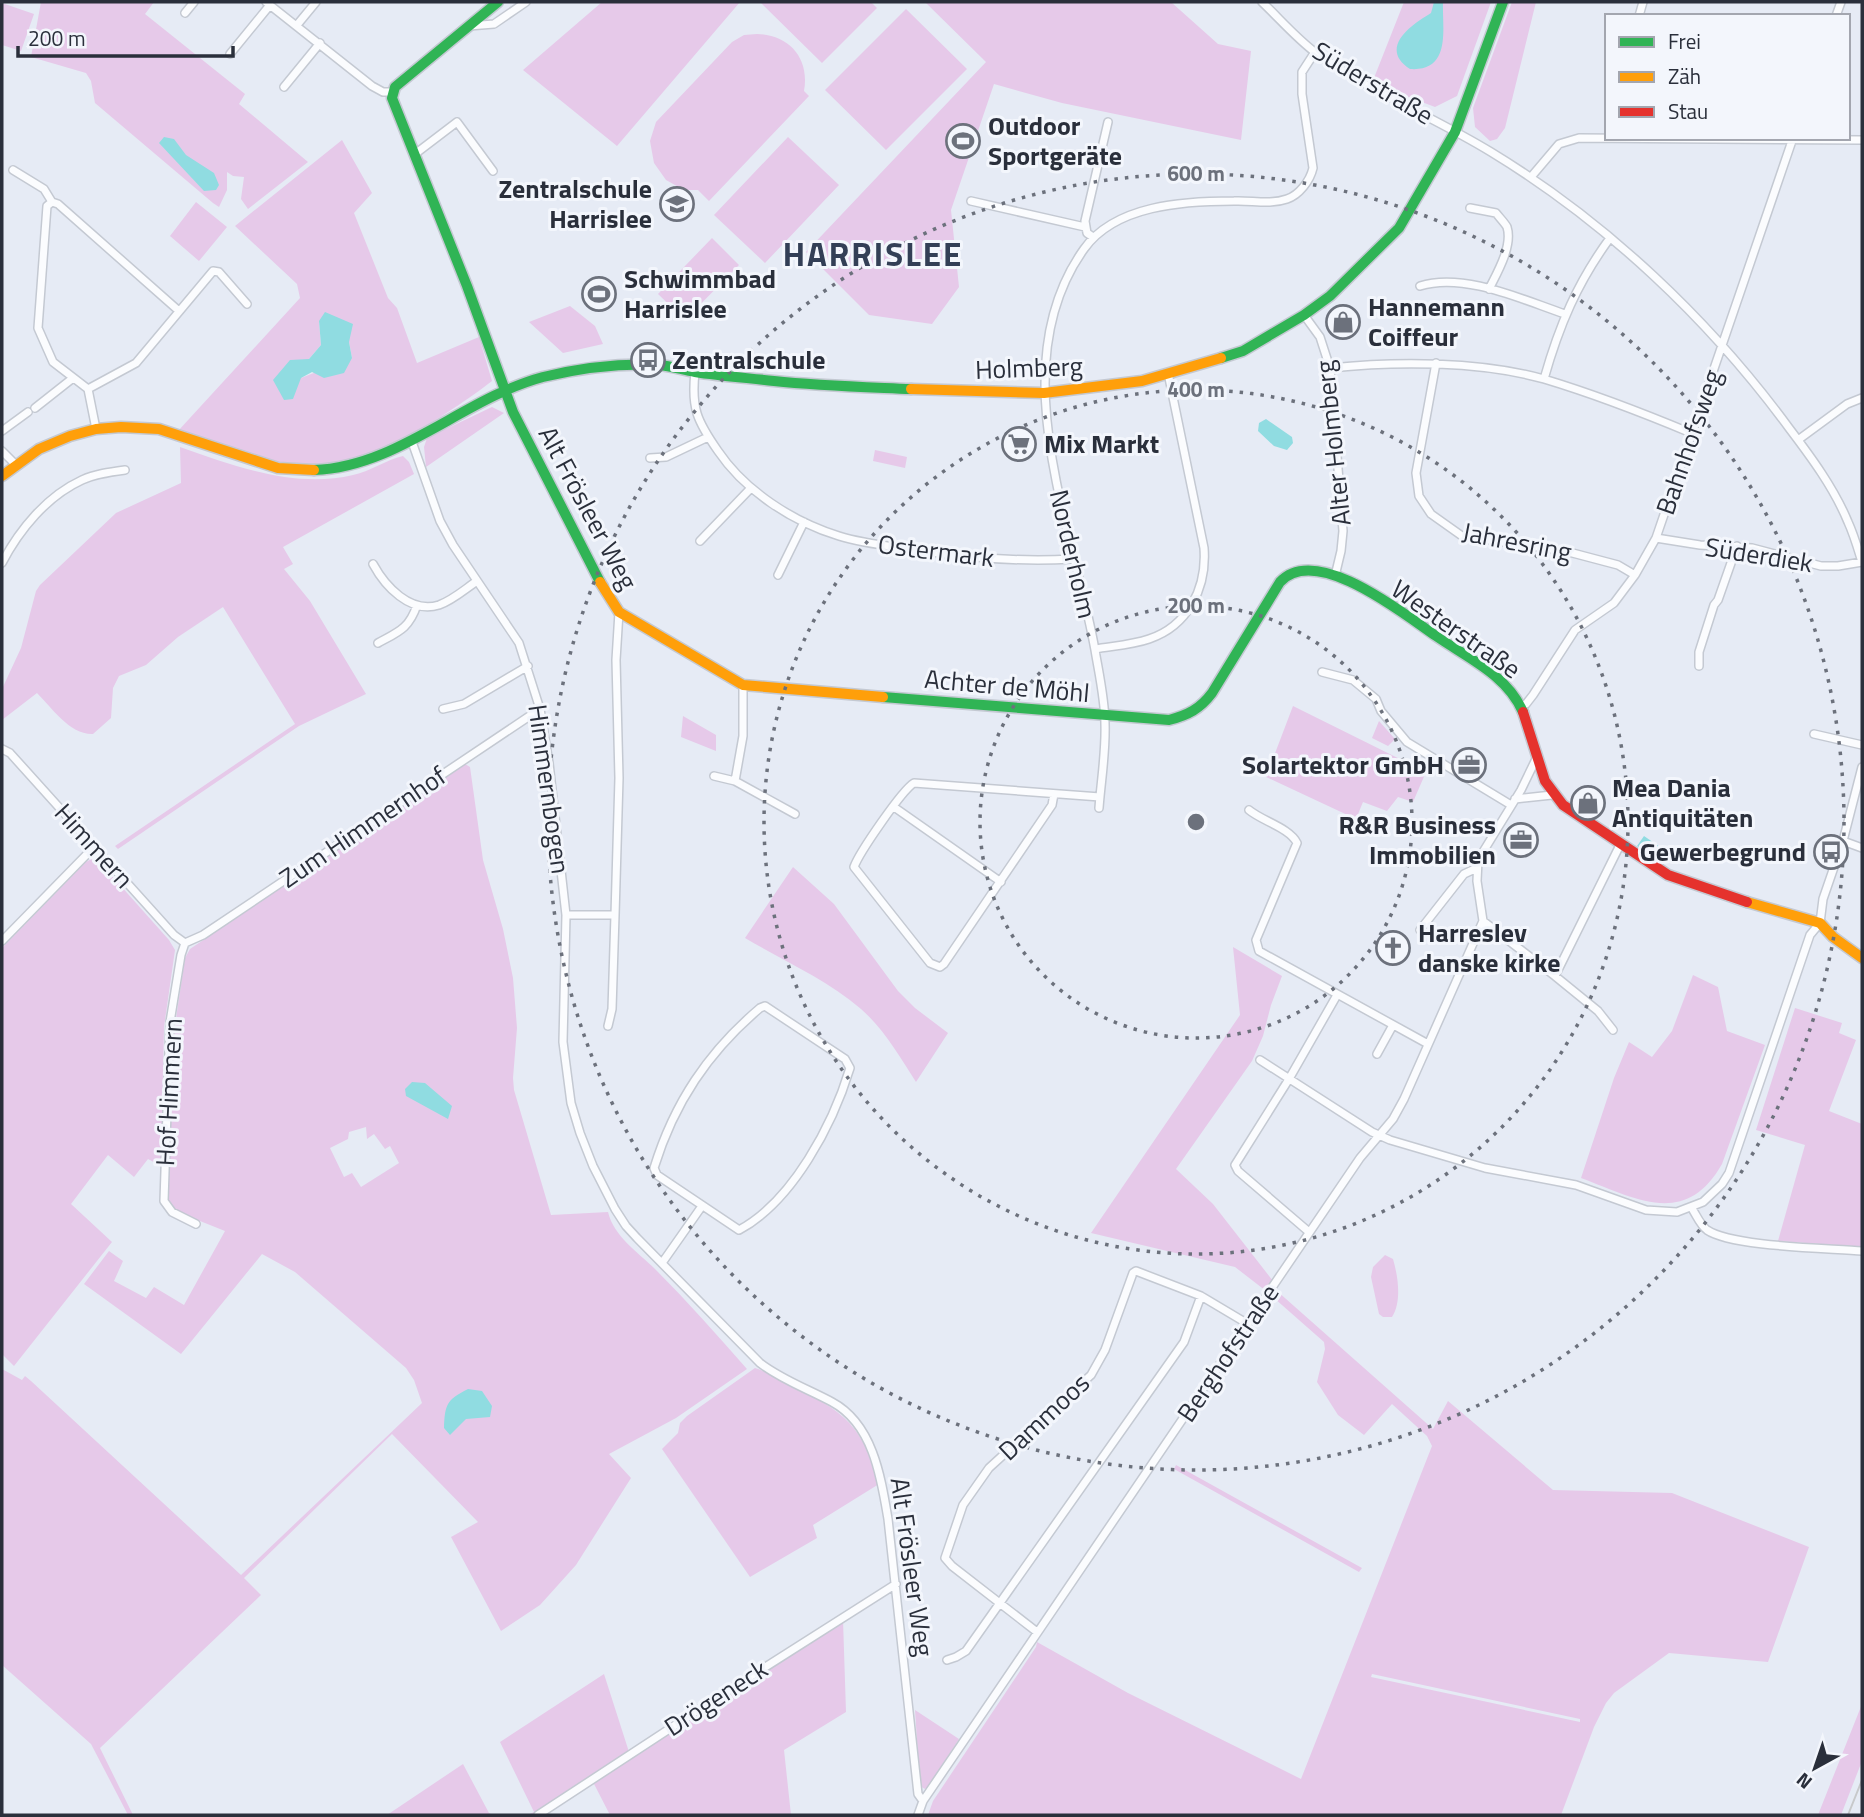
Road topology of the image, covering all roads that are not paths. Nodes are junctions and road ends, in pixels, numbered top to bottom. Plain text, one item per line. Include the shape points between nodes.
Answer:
1 (194, 2) edge
2 (316, 2) edge
3 (498, 2) edge
4 (526, 2) edge
5 (1262, 2) edge
6 (1503, 2) edge
7 (268, 3) edge
8 (185, 13) dead end
9 (297, 25) junction
10 (468, 26) junction
11 (320, 43) junction
12 (1315, 52) junction
13 (230, 54) dead end
14 (284, 87) dead end
15 (393, 92) junction
16 (1108, 122) dead end
17 (1455, 132) junction
18 (1605, 138) edge
19 (1792, 140) edge
20 (1862, 140) edge
21 (415, 154) junction
22 (13, 170) dead end
23 (493, 171) dead end
24 (1531, 177) junction
25 (971, 201) dead end
26 (52, 202) junction
27 (1470, 208) dead end
28 (1085, 227) junction
29 (1093, 237) junction
30 (1611, 238) junction
31 (1420, 286) dead end
32 (1489, 289) junction
33 (247, 304) dead end
34 (179, 312) junction
35 (1565, 314) junction
36 (1304, 315) junction
37 (1722, 346) junction
38 (1436, 363) junction
39 (1330, 368) junction
40 (695, 372) junction
41 (1168, 373) junction
42 (73, 378) junction
43 (1544, 379) junction
44 (88, 389) junction
45 (505, 391) junction
46 (1044, 393) junction
47 (1862, 398) edge
48 (96, 429) junction
49 (2, 431) edge
50 (1691, 433) junction
51 (708, 437) junction
52 (411, 439) junction
53 (1798, 440) junction
54 (2, 451) edge
55 (650, 458) dead end
56 (16, 465) junction
57 (125, 470) dead end
58 (2, 476) edge
59 (751, 488) junction
60 (803, 522) junction
61 (1656, 538) junction
62 (700, 541) dead end
63 (1737, 547) junction
64 (1072, 559) junction
65 (1862, 562) edge
66 (2, 563) edge
67 (373, 564) dead end
68 (778, 575) dead end
69 (1636, 575) junction
70 (1335, 576) junction
71 (477, 581) junction
72 (417, 605) junction
73 (619, 612) junction
74 (378, 643) dead end
75 (1095, 649) junction
76 (528, 666) junction
77 (1699, 666) dead end
78 (1322, 672) dead end
79 (743, 685) junction
80 (1520, 706) junction
81 (443, 709) dead end
82 (540, 709) junction
83 (1104, 715) junction
84 (1814, 734) dead end
85 (1862, 745) edge
86 (2, 749) edge
87 (1535, 759) junction
88 (1862, 767) edge
89 (714, 776) dead end
90 (735, 781) junction
91 (1054, 794) junction
92 (1552, 795) junction
93 (1100, 797) junction
94 (1513, 802) junction
95 (894, 807) junction
96 (1099, 808) dead end
97 (1249, 810) dead end
98 (795, 814) dead end
99 (1843, 841) junction
100 (1620, 845) junction
101 (94, 847) junction
102 (1862, 848) edge
103 (1477, 868) junction
104 (1001, 882) junction
105 (566, 915) junction
106 (615, 915) junction
107 (1483, 921) junction
108 (1820, 922) junction
109 (1420, 930) dead end
110 (2, 940) edge
111 (185, 943) junction
112 (1862, 958) edge
113 (1555, 976) junction
114 (1337, 995) junction
115 (1393, 1025) junction
116 (608, 1026) dead end
117 (1613, 1030) dead end
118 (1428, 1044) junction
119 (1377, 1054) dead end
120 (1260, 1060) dead end
121 (1289, 1079) junction
122 (1380, 1135) junction
123 (593, 1166) joint
124 (702, 1206) junction
125 (1692, 1208) junction
126 (196, 1224) dead end
127 (1309, 1232) junction
128 (1862, 1251) edge
129 (662, 1263) junction
130 (1201, 1296) junction
131 (1248, 1324) junction
132 (896, 1584) junction
133 (998, 1603) junction
134 (1037, 1632) junction
135 (947, 1660) dead end
136 (923, 1801) junction
137 (538, 1815) edge
138 (918, 1815) edge

1 - 8 street
2 - 9 street
3 - 10 street
4 - 10 street via 494,24
5 - 12 street, Süderstraße
6 - 17 street, Holmberg
7 - 9 street
7 - 13 street
9 - 11 street
10 - 15 street
11 - 14 street
11 - 15 street via 372,86
12 - 17 street, Süderstraße
12 - 29 street via 1302,72 1301,94 1313,168 1299,192 1275,202 1232,201 1138,212 1116,220
15 - 21 street, Alt Frösleer Weg via 394,106
16 - 28 street
17 - 24 street, Süderstraße
17 - 36 street, Holmberg via 1399,228 1345,284
18 - 24 street via 1559,144
19 - 20 street
19 - 37 street, Bahnhofsweg
21 - 23 street via 457,122
21 - 45 street, Alt Frösleer Weg
22 - 26 street via 44,189
24 - 30 street, Süderstraße
25 - 28 street
26 - 34 street
26 - 42 street via 45,211 38,328 48,355
27 - 32 street via 1496,213 1507,227 1501,264
28 - 29 street
29 - 46 street, Norderholm via 1071,268 1057,304
30 - 35 street via 1588,267
30 - 37 street, Süderstraße
31 - 32 street via 1435,281
32 - 35 street
33 - 34 street via 213,271
34 - 44 street via 136,363
35 - 43 street
36 - 39 street, Alter Holmberg via 1320,337
36 - 41 street, Holmberg via 1243,351
37 - 50 street, Bahnhofsweg
37 - 53 street, Süderstraße
38 - 39 street
38 - 43 street
38 - 69 street, Jahresring via 1416,473 1419,496 1431,514 1462,536 1565,551 1618,565
39 - 70 street, Alter Holmberg via 1343,531
40 - 45 street, Holmberg via 624,364 541,378
40 - 46 street, Holmberg via 819,386
40 - 51 street, Ostermark via 693,406
41 - 46 street, Holmberg via 1133,383
41 - 75 street via 1204,548 1201,585 1191,607 1163,633
42 - 44 street
42 - 49 street
43 - 50 street
44 - 48 street
45 - 52 street, Holmberg
45 - 73 street, Alt Frösleer Weg
46 - 64 street, Norderholm
47 - 53 street
48 - 52 street, Holmberg via 159,429 252,461 302,470 352,465
48 - 56 street, Holmberg via 39,449
50 - 61 street, Bahnhofsweg
51 - 55 street via 666,457
51 - 59 street, Ostermark
52 - 71 street, Himmernbogen via 440,521
53 - 65 street, Süderstraße via 1848,520
54 - 56 street
56 - 58 street, Holmberg
57 - 66 street via 94,475 66,489 30,521
59 - 60 street, Ostermark
59 - 62 street
60 - 64 street, Ostermark via 839,536 932,552 1026,561
60 - 68 street
61 - 63 street, Süderdiek
61 - 69 street, Bahnhofsweg
63 - 65 street, Süderdiek via 1821,566
63 - 77 street via 1710,617
64 - 75 street, Norderholm
67 - 72 street via 384,582
69 - 80 street, Bahnhofsweg via 1614,603 1575,630 1533,695
70 - 80 street, Westerstraße via 1353,583 1497,678
70 - 83 street, Achter de Möhl via 1307,571 1287,575 1197,710 1169,720
71 - 72 street via 439,605
71 - 76 street, Himmernbogen via 508,624
72 - 74 street via 405,627
73 - 79 street, Achter de Möhl
73 - 106 street, Alt Frösleer Weg
75 - 83 street, Norderholm
76 - 81 street via 464,704
76 - 82 street, Himmernbogen
78 - 94 street via 1353,680 1376,699 1407,742
79 - 83 street, Achter de Möhl
79 - 90 street via 743,736
80 - 87 street, Westerstraße
82 - 105 street, Himmernbogen
82 - 111 street, Zum Himmernhof
83 - 93 street, Norderholm
84 - 85 street
86 - 101 street, Himmern
87 - 92 street, Westerstraße
87 - 94 street
88 - 99 street
89 - 90 street
90 - 98 street
91 - 93 street
91 - 95 street via 914,783
91 - 104 street via 1052,805
92 - 94 street
92 - 100 street, Westerstraße
93 - 96 street, Norderholm
94 - 103 street via 1482,851
95 - 104 street
95 - 104 street via 854,867 930,963 944,964
97 - 114 street via 1290,833 1297,843 1256,946
99 - 102 street
99 - 108 street via 1823,898
100 - 108 street, Westerstraße via 1683,883
100 - 113 street
101 - 110 street
101 - 111 street, Himmern
103 - 107 street
103 - 109 street via 1464,874
105 - 106 street
105 - 123 street, Himmernbogen via 566,1067 571,1103
106 - 116 street, Alt Frösleer Weg
107 - 113 street
107 - 118 street, Berghofstraße
108 - 112 street, Westerstraße
108 - 125 street via 1811,935 1729,1173 1714,1194
111 - 126 street, Hof Himmern via 170,1022 164,1201 172,1212
113 - 117 street via 1598,1011
114 - 115 street
114 - 121 street
115 - 118 street
115 - 119 street
118 - 122 street, Berghofstraße via 1405,1099
120 - 121 street
121 - 122 street
121 - 127 street via 1235,1165
122 - 125 street via 1485,1168 1576,1185 1646,1210
122 - 127 street, Berghofstraße
123 - 129 street, Alt Frösleer Weg via 626,1226
124 - 124 street via 654,1172 660,1148 702,1068 728,1037 765,1006 845,1059 850,1068 843,1091 802,1169 742,1228
124 - 129 street
125 - 128 street via 1705,1229 1716,1234
127 - 131 street, Berghofstraße
129 - 132 street, Alt Frösleer Weg via 760,1363 834,1403 860,1427 881,1478
130 - 131 street, Dammoos
130 - 133 street via 1184,1342
130 - 133 street, Dammoos via 1133,1273 1091,1375 989,1468 963,1505 945,1558
131 - 134 street, Berghofstraße
132 - 136 street, Alt Frösleer Weg via 918,1794
132 - 137 street, Drögeneck
133 - 134 street, Dammoos
133 - 135 street via 966,1651
134 - 136 street, Berghofstraße
136 - 138 street, Berghofstraße

